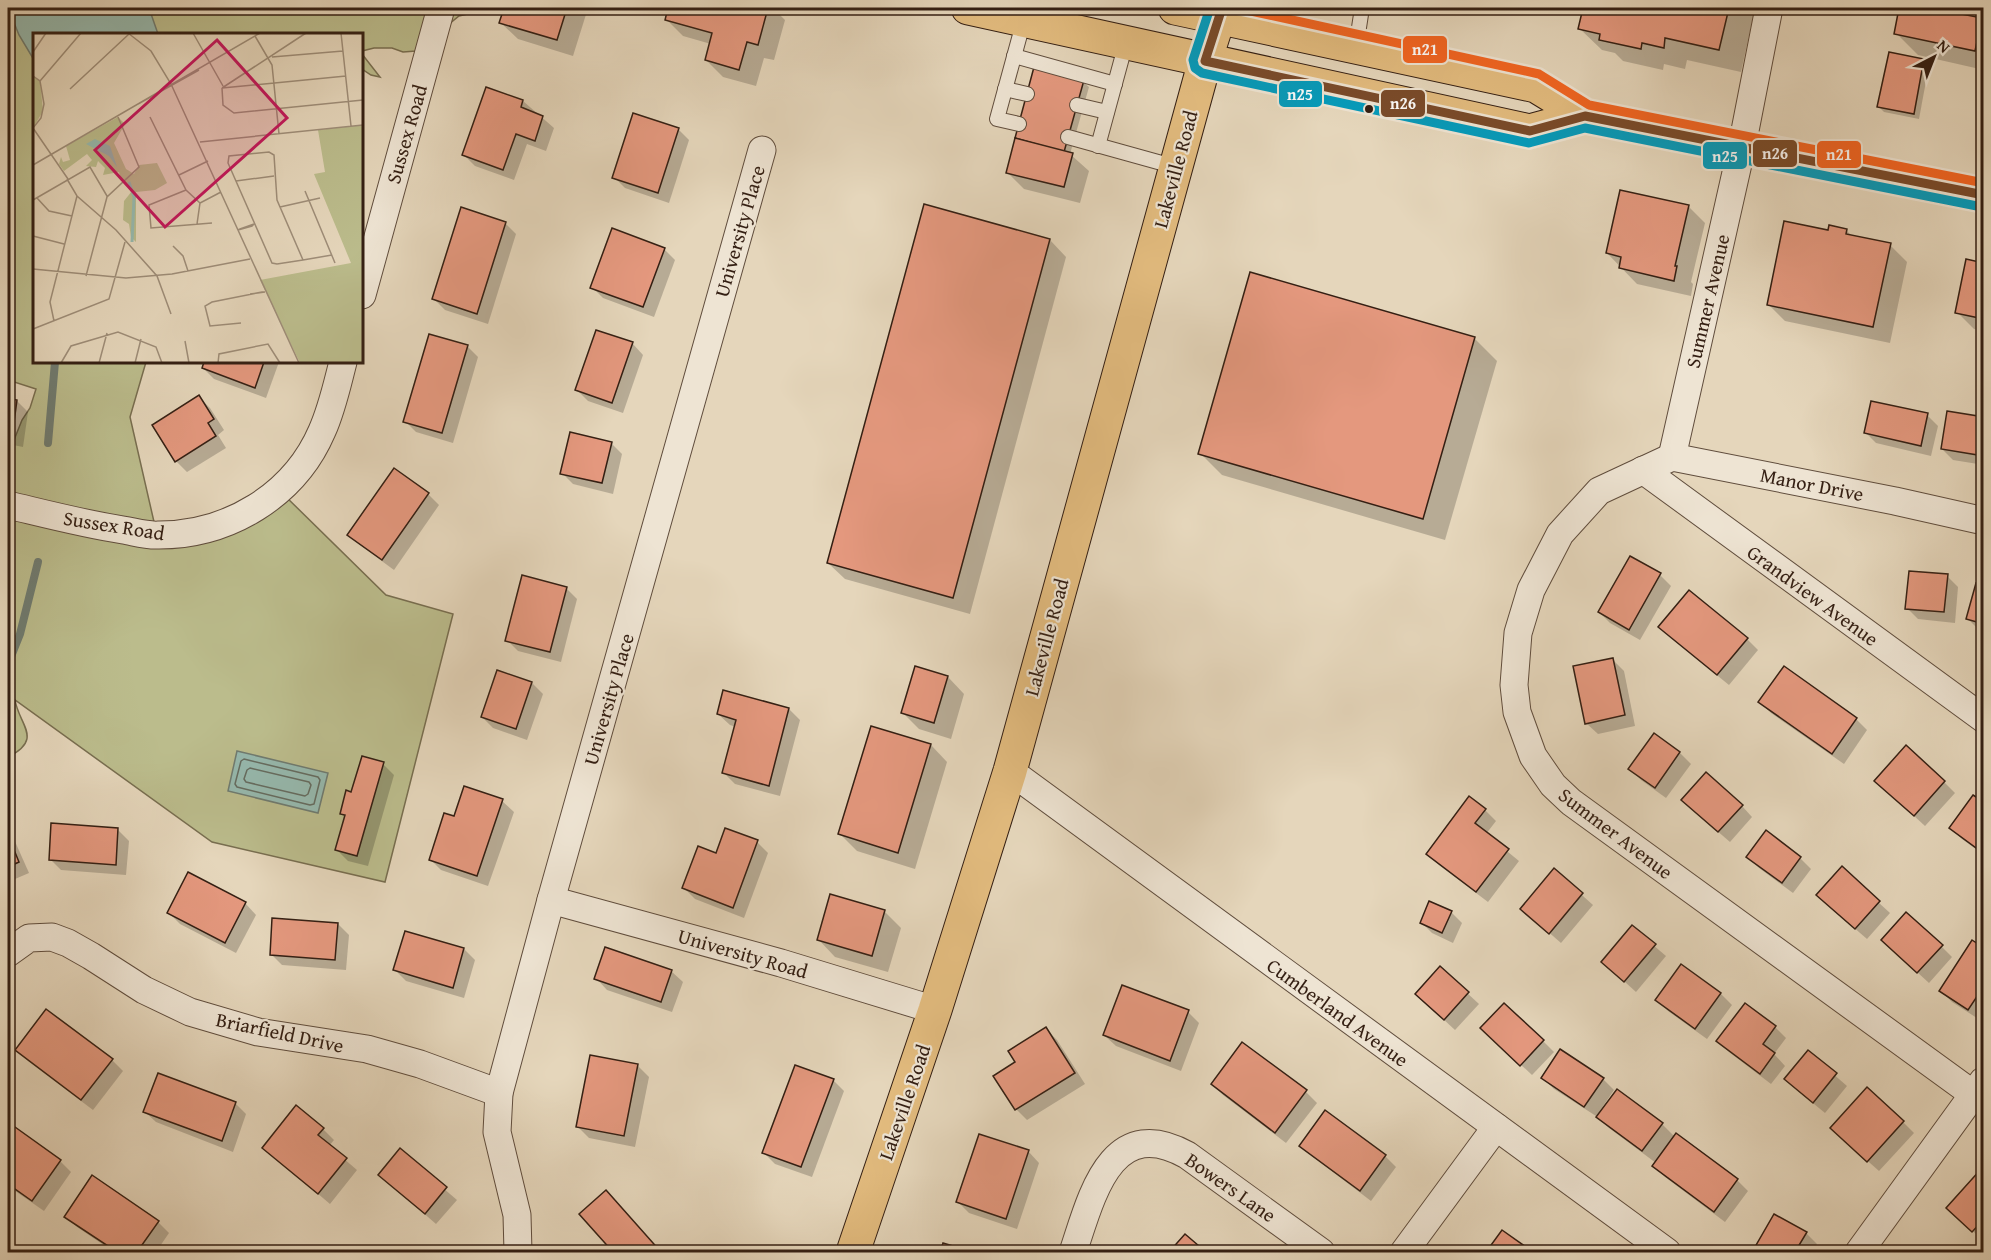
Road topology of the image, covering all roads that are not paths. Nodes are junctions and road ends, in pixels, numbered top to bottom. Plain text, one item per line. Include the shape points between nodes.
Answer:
1 (441, 8) edge
2 (968, 8) edge
3 (1175, 8) edge
4 (1362, 8) edge
5 (1770, 8) edge
6 (1221, 12) edge
7 (1024, 20) junction
8 (1126, 43) junction
9 (1356, 47) junction
10 (1014, 56) junction
11 (1205, 61) junction
12 (1115, 84) junction
13 (1005, 89) junction
14 (1027, 94) dead end
15 (1077, 105) dead end
16 (1107, 112) junction
17 (1585, 116) junction
18 (1018, 124) dead end
19 (1068, 137) dead end
20 (1098, 146) junction
21 (1742, 146) junction
22 (762, 150) dead end
23 (1176, 167) junction
24 (1983, 195) edge
25 (363, 292) edge
26 (343, 363) edge
27 (1672, 457) junction
28 (1643, 470) junction
29 (8, 505) edge
30 (1983, 521) edge
31 (1983, 719) edge
32 (1010, 771) junction
33 (551, 900) junction
34 (8, 953) edge
35 (935, 1010) junction
36 (1980, 1092) edge
37 (499, 1093) junction
38 (1496, 1127) junction
39 (518, 1252) edge
40 (853, 1252) edge
41 (1074, 1252) edge
42 (1321, 1252) edge
43 (1404, 1252) edge
44 (1667, 1252) edge
45 (1859, 1252) edge

1 - 25 street, Sussex Road
2 - 7 main road
3 - 6 main road
4 - 9 lane
5 - 21 street, Summer Avenue
6 - 9 main road
6 - 11 main road, Lakeville Road
7 - 8 main road
7 - 10 lane
8 - 11 main road
8 - 12 lane
9 - 17 main road via 1536,86
10 - 12 lane
10 - 13 lane
11 - 17 main road via 1530,131
11 - 23 main road, Lakeville Road
12 - 16 lane
13 - 14 lane
13 - 18 lane via 997,119
15 - 16 lane
16 - 20 lane
17 - 21 main road
19 - 20 lane
20 - 23 lane
21 - 24 main road
21 - 27 street, Summer Avenue
22 - 33 street, University Place
23 - 32 main road, Lakeville Road
26 - 29 street, Sussex Road via 329,414 311,452 279,490 243,515 194,533 157,536 94,526
27 - 28 street
27 - 30 street, Manor Drive
28 - 31 street, Grandview Avenue
28 - 36 street, Summer Avenue via 1599,491 1560,534 1530,590 1518,633 1514,685 1517,712 1533,756 1553,785 1571,802
32 - 35 main road, Lakeville Road
32 - 38 street, Cumberland Avenue
33 - 35 street, University Road via 772,960
33 - 37 street, University Place
34 - 37 street, Briarfield Drive via 29,938 52,937 190,1012 258,1032 367,1049
35 - 40 main road, Lakeville Road
36 - 45 street
37 - 39 street, University Place via 497,1132 517,1215
38 - 43 street
38 - 44 street, Cumberland Avenue
41 - 42 street, Bowers Lane via 1100,1178 1111,1162 1144,1143 1180,1151

